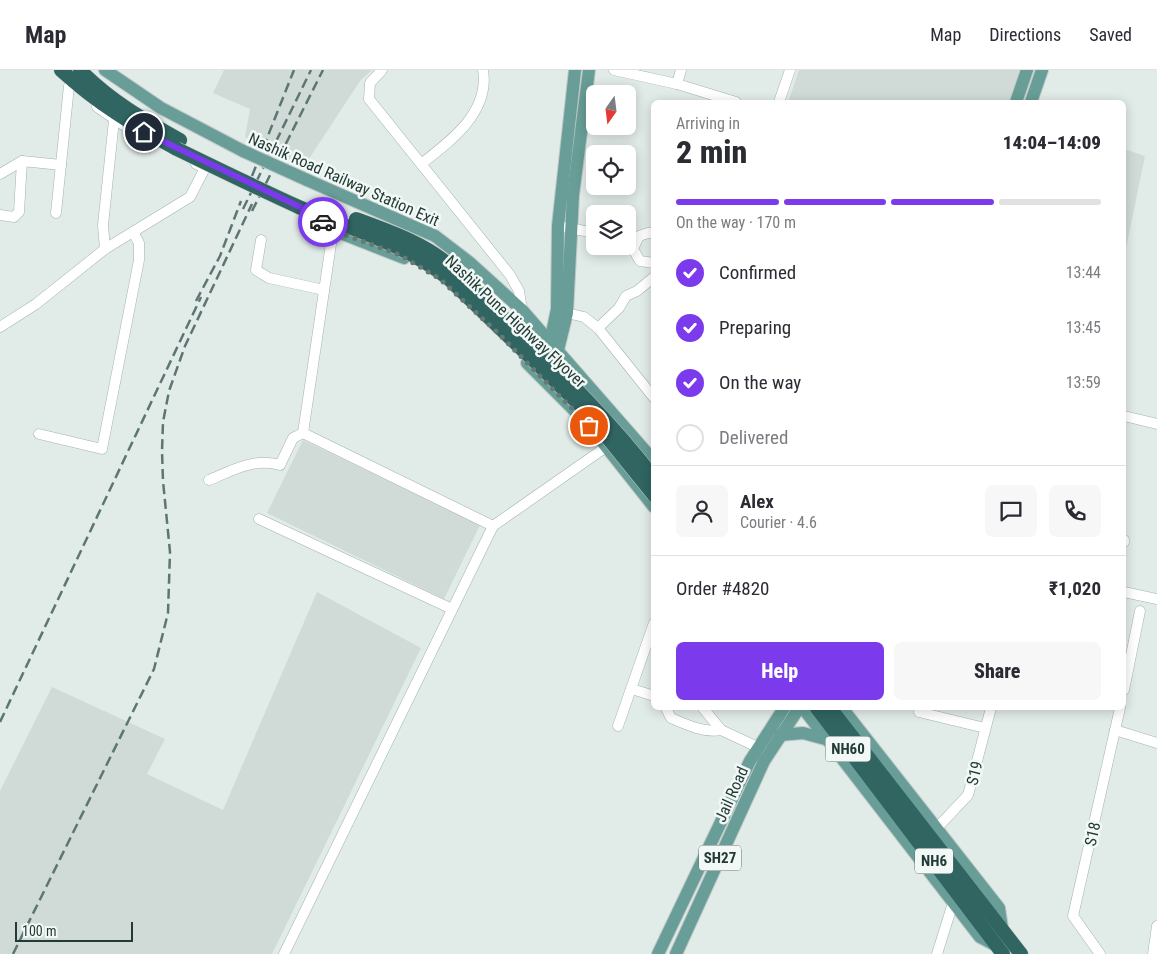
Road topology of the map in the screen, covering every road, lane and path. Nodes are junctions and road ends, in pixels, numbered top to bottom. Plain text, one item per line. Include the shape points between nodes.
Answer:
1 (55, 70) edge
2 (61, 70) edge
3 (80, 70) edge
4 (106, 70) edge
5 (382, 70) edge
6 (483, 70) edge
7 (575, 70) edge
8 (589, 70) edge
9 (614, 70) edge
10 (682, 70) edge
11 (790, 70) edge
12 (1027, 70) edge
13 (1042, 70) edge
14 (628, 71) edge
15 (677, 84) junction
16 (69, 86) junction
17 (706, 98) edge
18 (721, 100) edge
19 (780, 100) edge
20 (1017, 100) edge
21 (1032, 100) edge
22 (114, 120) junction
23 (178, 145) junction
24 (22, 160) junction
25 (421, 164) junction
26 (61, 165) junction
27 (0, 174) edge
28 (302, 208) junction
29 (56, 213) dead end
30 (0, 215) edge
31 (564, 227) junction
32 (586, 231) edge
33 (133, 232) junction
34 (333, 233) junction
35 (651, 233) edge
36 (636, 237) edge
37 (261, 240) dead end
38 (105, 249) junction
39 (635, 255) edge
40 (651, 266) edge
41 (651, 279) edge
42 (324, 290) junction
43 (522, 310) junction
44 (567, 312) junction
45 (0, 328) edge
46 (598, 328) junction
47 (554, 348) junction
48 (544, 380) junction
49 (651, 394) edge
50 (1126, 416) edge
51 (1157, 424) edge
52 (303, 433) junction
53 (39, 434) dead end
54 (606, 447) junction
55 (651, 458) edge
56 (651, 474) edge
57 (209, 480) dead end
58 (651, 491) edge
59 (651, 503) edge
60 (259, 519) dead end
61 (493, 526) junction
62 (1126, 592) edge
63 (1157, 599) edge
64 (452, 610) junction
65 (1140, 611) dead end
66 (651, 643) edge
67 (1126, 680) edge
68 (632, 690) junction
69 (651, 695) edge
70 (667, 710) edge
71 (705, 710) edge
72 (783, 710) edge
73 (799, 710) edge
74 (803, 710) edge
75 (819, 710) edge
76 (831, 710) edge
77 (844, 710) edge
78 (990, 710) edge
79 (1120, 710) edge
80 (919, 712) dead end
81 (618, 726) dead end
82 (986, 728) junction
83 (721, 730) junction
84 (1115, 730) junction
85 (780, 735) junction
86 (829, 740) junction
87 (1157, 743) edge
88 (763, 746) junction
89 (885, 789) junction
90 (937, 828) junction
91 (953, 903) junction
92 (1157, 926) edge
93 (1002, 928) junction
94 (1000, 951) edge
95 (284, 954) edge
96 (658, 954) edge
97 (676, 954) edge
98 (937, 954) edge
99 (1021, 954) edge
100 (1100, 954) edge
101 (1153, 954) edge

1 - 16 street
2 - 23 highway, Nashik Pune Highway Flyover via 128,123
3 - 23 highway, Nashik Pune Highway Flyover via 103,92
4 - 43 main road, Nashik Road Railway Station Exit, bridge via 161,108 243,151 435,236
5 - 25 street via 370,83 369,99
6 - 25 street via 484,85 478,109 448,143
7 - 31 main road
8 - 31 main road
9 - 14 street
10 - 15 street
11 - 19 street
12 - 20 main road
13 - 21 main road
14 - 15 street
15 - 17 street
16 - 22 street
16 - 26 street
17 - 18 street
22 - 33 street via 205,168 190,197
22 - 38 street via 103,225
23 - 28 highway, Nashik Pune Highway Flyover, bridge
23 - 56 highway, Nashik Pune Highway Flyover, bridge via 384,229 436,255 595,407
24 - 26 street
24 - 27 street
24 - 30 street via 19,212 14,217
25 - 43 street via 510,275 519,291
26 - 29 street
28 - 34 main road, bridge
28 - 58 highway, Nashik Pune Highway Flyover, bridge via 407,251 449,279 586,411
31 - 32 street
31 - 44 main road
31 - 47 main road
33 - 38 street
33 - 53 street via 139,243 138,260 102,449
34 - 42 street
34 - 48 main road via 400,255 440,279
35 - 36 street
37 - 42 street via 256,270 269,278
38 - 45 street
39 - 40 street
41 - 46 street via 626,296 619,308
42 - 52 street
43 - 47 main road, Nashik Road Railway Station Exit
44 - 46 street via 584,317
44 - 47 main road
46 - 49 street
47 - 48 main road
47 - 55 main road, Nashik Road Railway Station Exit
48 - 54 main road
50 - 51 street
52 - 57 street via 292,438 280,465 270,462 247,464
52 - 61 street
54 - 59 main road
54 - 61 street
60 - 64 street
61 - 64 street
62 - 63 street
64 - 95 street
65 - 67 street
66 - 68 street
68 - 69 street
68 - 81 street
70 - 83 street via 671,718 697,728
71 - 83 street
72 - 88 main road, Jail Road / SH27
73 - 85 main road, Jail Road / SH27
74 - 86 main road
75 - 89 highway, NH60
76 - 89 highway, NH60
77 - 90 main road
78 - 82 street, S19
79 - 84 street, S18
80 - 82 street
82 - 90 street, S19 via 968,795
83 - 88 street
84 - 87 street
84 - 100 street, S18 via 1073,916
85 - 86 main road via 803,733
85 - 88 main road, Jail Road / SH27
86 - 91 main road
88 - 96 main road via 712,839
88 - 97 main road, Jail Road / SH27
89 - 93 highway, NH6
89 - 94 highway, NH6
90 - 93 main road via 999,908
91 - 94 main road via 980,937
91 - 98 street
92 - 101 street
93 - 99 highway

